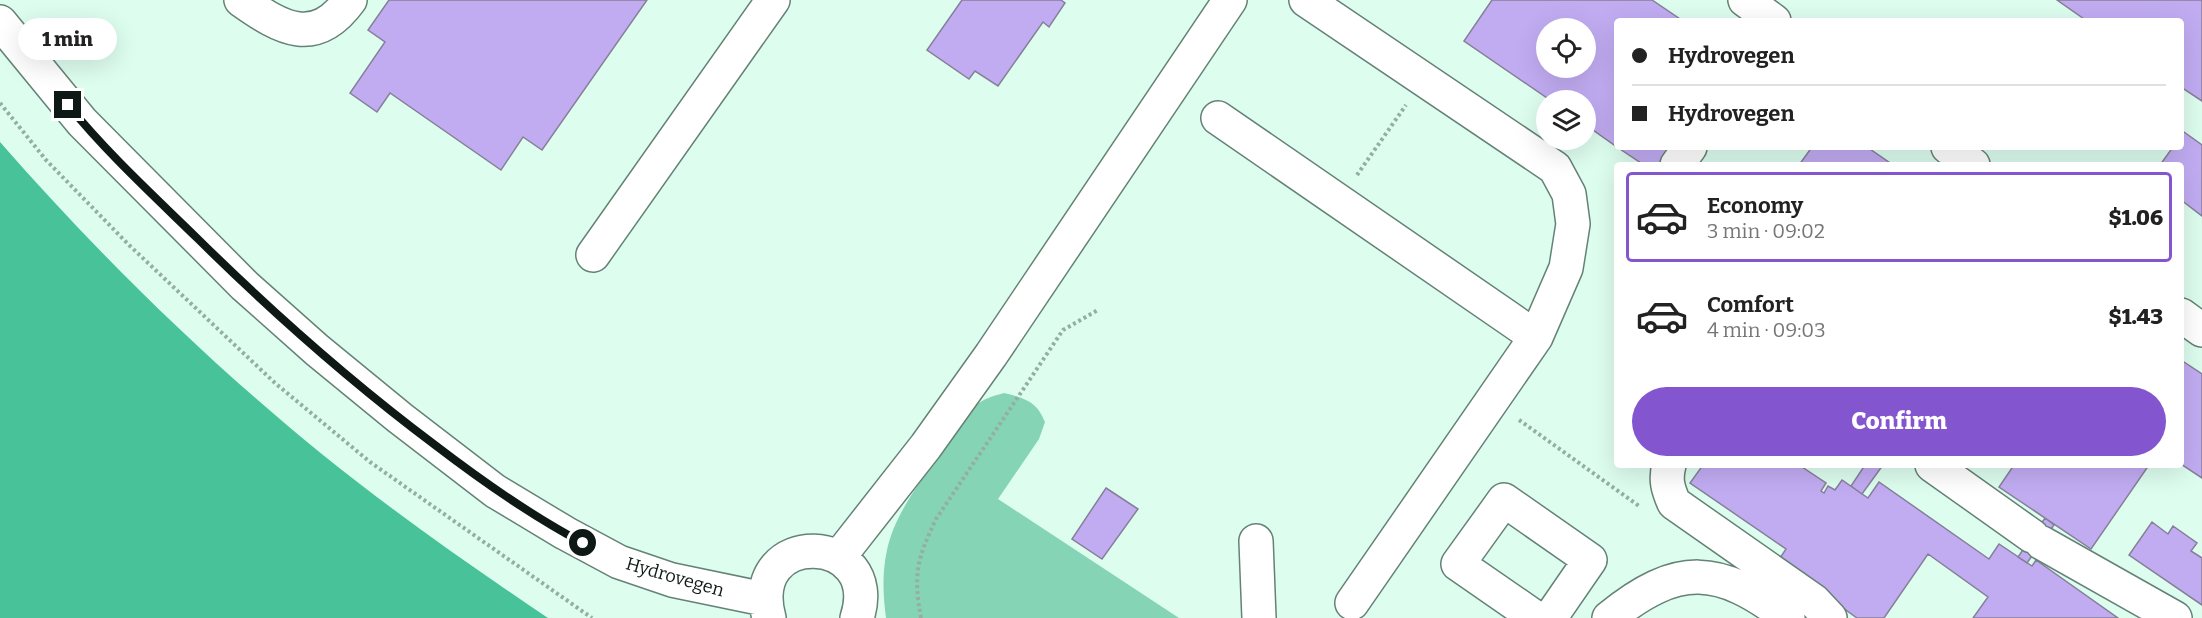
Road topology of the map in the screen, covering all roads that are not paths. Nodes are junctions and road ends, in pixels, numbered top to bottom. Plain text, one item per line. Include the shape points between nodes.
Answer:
1 (241, 0) edge
2 (350, 0) edge
3 (773, 0) edge
4 (1230, 0) edge
5 (1306, 0) edge
6 (1744, 0) edge
7 (1770, 18) edge
8 (0, 22) edge
9 (1218, 118) dead end
10 (1952, 150) edge
11 (1969, 162) edge
12 (593, 255) dead end
13 (2184, 317) edge
14 (2202, 330) edge
15 (1536, 336) junction
16 (1668, 468) edge
17 (1936, 468) edge
18 (1256, 541) dead end
19 (839, 557) junction
20 (1352, 603) dead end
21 (767, 608) edge
22 (857, 618) edge
23 (1259, 618) edge
24 (1536, 618) edge
25 (1550, 618) edge
26 (1609, 618) edge
27 (1788, 618) edge
28 (1830, 618) edge
29 (2175, 618) edge

1 - 2 street via 261,14 304,30 325,26
3 - 12 street
4 - 19 street via 991,355
5 - 15 street via 1555,168 1569,194 1573,224 1566,268
6 - 7 street
8 - 21 street, Hydrovegen via 82,122 245,286 336,366 495,491 619,562
9 - 15 street
10 - 11 street
13 - 14 street
15 - 20 street
16 - 28 street via 1668,490 1674,503 1814,602
17 - 29 street via 2037,540
18 - 23 street
19 - 21 street via 806,550 789,556 767,582
19 - 22 street via 858,579 861,606
24 - 25 street via 1458,564 1504,500 1590,560
26 - 27 street via 1671,580 1708,577 1744,587

